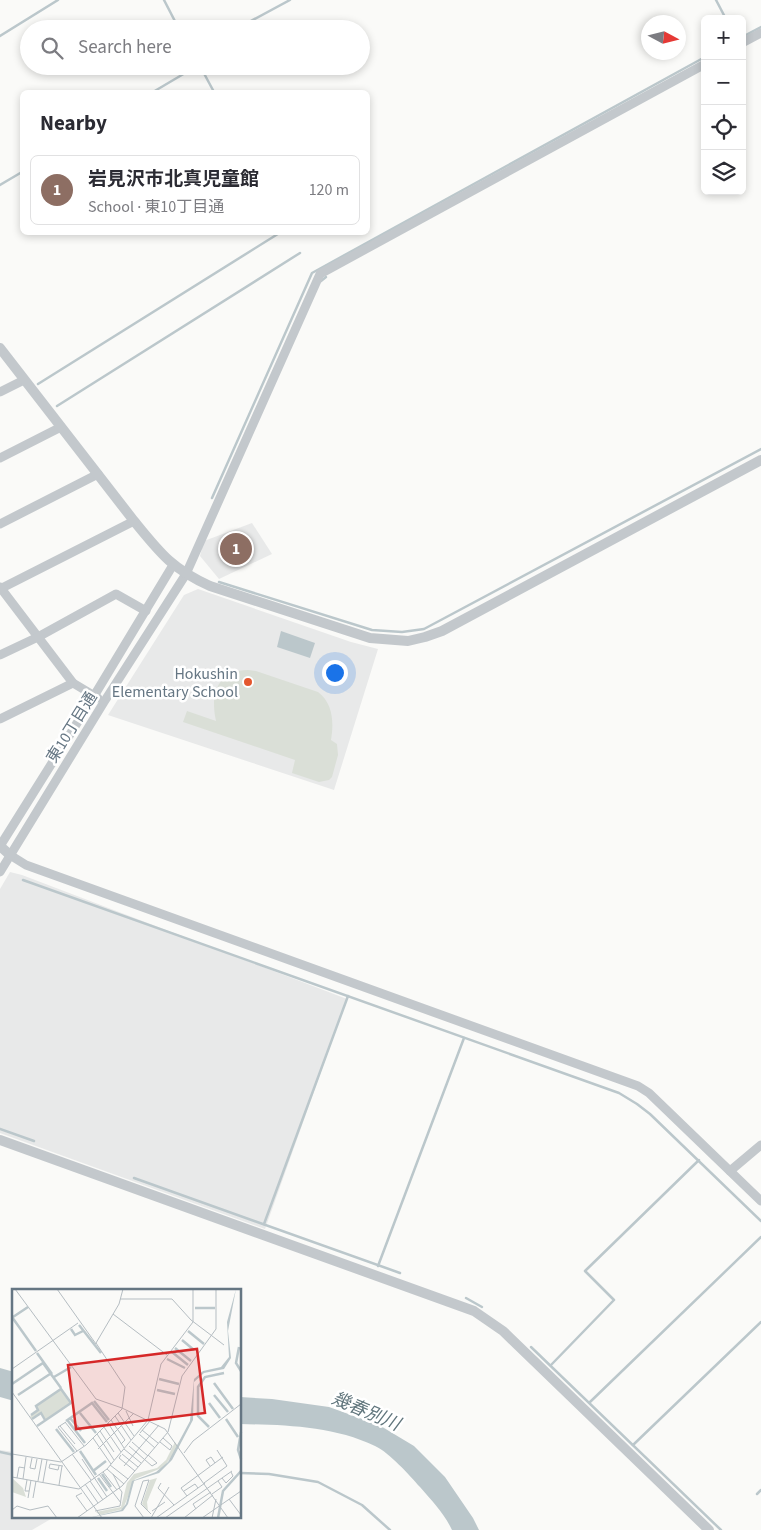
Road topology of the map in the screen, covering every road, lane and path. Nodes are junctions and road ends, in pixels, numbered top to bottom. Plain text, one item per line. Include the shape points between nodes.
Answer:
1 (761, 33) edge
2 (746, 41) edge
3 (701, 66) edge
4 (0, 348) edge
5 (24, 380) junction
6 (0, 392) edge
7 (61, 426) junction
8 (0, 458) edge
9 (761, 460) edge
10 (98, 474) junction
11 (134, 521) junction
12 (0, 524) edge
13 (173, 565) junction
14 (186, 574) junction
15 (0, 588) edge
16 (146, 611) junction
17 (38, 637) junction
18 (0, 655) edge
19 (73, 683) junction
20 (94, 696) junction
21 (104, 702) junction
22 (0, 719) edge
23 (0, 846) edge
24 (10, 855) junction
25 (0, 872) edge
26 (0, 1140) edge
27 (761, 1145) edge
28 (730, 1171) junction
29 (761, 1201) edge
30 (709, 1530) edge

1 - 2 street
3 - 14 street, 東10丁目通 via 320,274
4 - 5 street
5 - 6 street
5 - 7 street
7 - 8 street
7 - 10 street
9 - 14 street via 442,631 408,641 370,638 210,586
10 - 11 street
10 - 12 street
11 - 13 street
11 - 15 street
13 - 14 street
13 - 16 street
14 - 21 street, 東10丁目通
15 - 17 street
16 - 17 street via 116,594
16 - 20 street
17 - 18 street
17 - 19 street
19 - 20 street
19 - 22 street
20 - 21 street
20 - 23 street
21 - 24 street, 東10丁目通
23 - 24 street
24 - 25 street, 東10丁目通
24 - 28 street via 26,865 638,1086
26 - 30 street via 474,1311 503,1331
27 - 28 street
28 - 29 street

